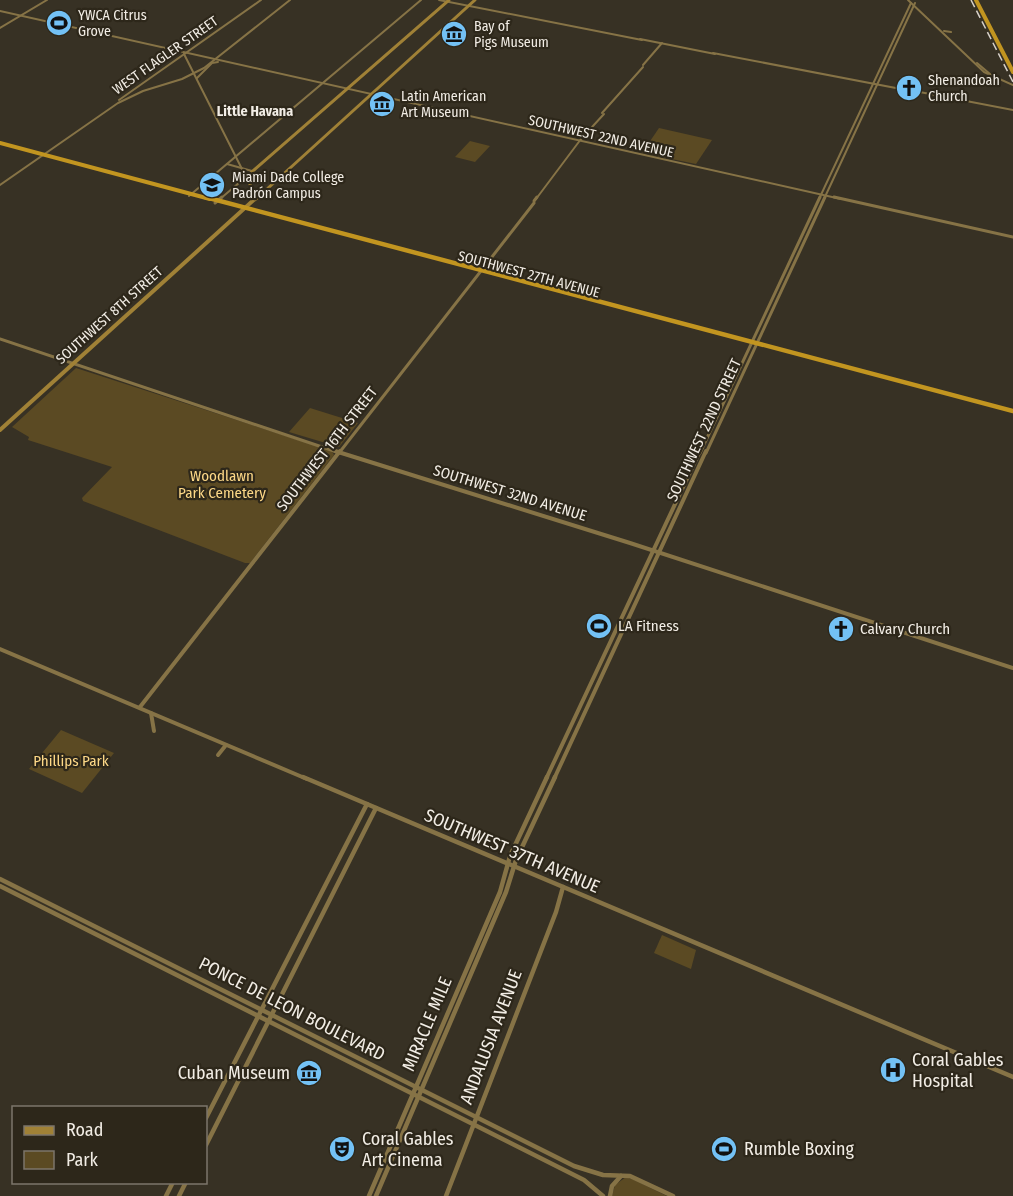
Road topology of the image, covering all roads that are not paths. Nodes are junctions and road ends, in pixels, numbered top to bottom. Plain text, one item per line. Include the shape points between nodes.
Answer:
1 (47, 0) edge
2 (261, 0) edge
3 (290, 0) edge
4 (421, 0) edge
5 (439, 0) edge
6 (447, 0) edge
7 (475, 0) edge
8 (978, 0) edge
9 (912, 2) edge
10 (469, 5) junction
11 (912, 10) junction
12 (919, 10) junction
13 (0, 11) edge
14 (21, 16) junction
15 (906, 21) junction
16 (0, 28) edge
17 (944, 31) junction
18 (951, 32) dead end
19 (947, 43) dead end
20 (953, 43) junction
21 (662, 44) junction
22 (185, 53) junction
23 (964, 53) junction
24 (960, 55) dead end
25 (193, 56) junction
26 (969, 57) junction
27 (213, 60) junction
28 (965, 60) dead end
29 (972, 61) junction
30 (189, 62) junction
31 (218, 62) junction
32 (1013, 65) edge
33 (207, 68) junction
34 (199, 71) junction
35 (1013, 72) edge
36 (195, 73) junction
37 (153, 76) junction
38 (197, 78) junction
39 (995, 78) junction
40 (322, 84) junction
41 (875, 84) junction
42 (1012, 85) edge
43 (346, 89) junction
44 (143, 91) junction
45 (370, 94) junction
46 (1013, 110) edge
47 (81, 128) junction
48 (579, 141) junction
49 (1, 145) edge
50 (41, 156) junction
51 (236, 157) junction
52 (227, 164) junction
53 (241, 168) junction
54 (252, 171) junction
55 (121, 177) junction
56 (246, 177) junction
57 (151, 183) junction
58 (144, 184) junction
59 (0, 185) edge
60 (171, 189) junction
61 (164, 190) junction
62 (190, 195) junction
63 (824, 196) junction
64 (256, 198) junction
65 (216, 202) junction
66 (244, 209) junction
67 (287, 221) junction
68 (1013, 238) edge
69 (481, 272) junction
70 (0, 339) edge
71 (755, 344) junction
72 (793, 354) junction
73 (821, 360) junction
74 (814, 361) junction
75 (74, 363) junction
76 (741, 374) joint
77 (929, 390) junction
78 (1013, 412) edge
79 (0, 430) edge
80 (706, 449) junction
81 (340, 452) junction
82 (654, 551) junction
83 (660, 553) junction
84 (632, 599) junction
85 (637, 602) junction
86 (0, 649) edge
87 (1013, 668) edge
88 (140, 707) junction
89 (151, 712) junction
90 (154, 731) dead end
91 (226, 744) junction
92 (218, 755) dead end
93 (367, 804) junction
94 (376, 808) junction
95 (342, 852) junction
96 (352, 854) junction
97 (507, 863) junction
98 (336, 864) junction
99 (514, 866) junction
100 (345, 867) junction
101 (0, 879) edge
102 (0, 886) edge
103 (563, 887) junction
104 (304, 926) junction
105 (310, 936) junction
106 (261, 1010) junction
107 (270, 1015) junction
108 (257, 1017) junction
109 (267, 1022) junction
110 (230, 1070) junction
111 (240, 1075) junction
112 (1013, 1077) edge
113 (221, 1087) junction
114 (418, 1089) junction
115 (232, 1091) junction
116 (415, 1097) junction
117 (207, 1116) edge
118 (476, 1118) junction
119 (473, 1125) junction
120 (207, 1143) edge
121 (621, 1176) junction
122 (369, 1196) edge
123 (376, 1196) edge
124 (446, 1196) edge
125 (603, 1196) edge
126 (610, 1196) edge
127 (673, 1196) edge

1 - 14 main road
2 - 22 main road, WEST FLAGLER STREET
3 - 27 main road
4 - 40 main road
5 - 6 main road
6 - 10 main road
6 - 43 main road
7 - 10 main road, SOUTHWEST 8TH STREET
8 - 32 highway
8 - 35 highway
9 - 11 main road, SOUTHWEST 22ND STREET
9 - 12 main road
9 - 15 main road, SOUTHWEST 22ND STREET
9 - 17 main road
10 - 21 main road
10 - 45 main road, SOUTHWEST 8TH STREET
11 - 12 main road
11 - 15 main road, SOUTHWEST 22ND STREET
12 - 20 main road
13 - 14 main road
14 - 16 main road
14 - 22 main road
15 - 41 main road, SOUTHWEST 22ND STREET
17 - 18 main road
17 - 26 main road
19 - 20 main road
20 - 23 main road
21 - 41 main road
21 - 48 main road, SOUTHWEST 16TH STREET
22 - 25 main road, SOUTHWEST 22ND AVENUE
22 - 27 main road, SOUTHWEST 22ND AVENUE
22 - 30 main road
22 - 37 main road, WEST FLAGLER STREET
23 - 24 main road
23 - 26 main road
25 - 27 main road, SOUTHWEST 22ND AVENUE
25 - 30 main road
26 - 29 main road
26 - 39 main road
27 - 31 main road, SOUTHWEST 22ND AVENUE
27 - 34 main road
27 - 40 main road, SOUTHWEST 22ND AVENUE
28 - 29 main road
29 - 39 main road
30 - 36 main road
31 - 33 main road
31 - 40 main road, SOUTHWEST 22ND AVENUE
33 - 34 main road
33 - 38 main road
34 - 36 main road, WEST FLAGLER STREET
36 - 38 main road
36 - 44 main road, WEST FLAGLER STREET
37 - 44 main road via 133,92
37 - 47 main road, WEST FLAGLER STREET
38 - 51 main road
39 - 42 main road
39 - 42 main road
40 - 43 main road, SOUTHWEST 22ND AVENUE
40 - 51 main road
41 - 46 main road
41 - 63 main road, SOUTHWEST 22ND STREET
43 - 45 main road, SOUTHWEST 22ND AVENUE
43 - 54 main road
44 - 47 main road, WEST FLAGLER STREET
45 - 48 main road, SOUTHWEST 22ND AVENUE
45 - 64 main road, SOUTHWEST 8TH STREET
47 - 50 main road, WEST FLAGLER STREET
48 - 63 main road, SOUTHWEST 22ND AVENUE
48 - 69 main road, SOUTHWEST 16TH STREET
49 - 50 highway, SOUTHWEST 27TH AVENUE
50 - 55 highway, SOUTHWEST 27TH AVENUE
50 - 59 main road, WEST FLAGLER STREET
51 - 52 main road
51 - 53 main road
52 - 53 main road
52 - 62 main road
53 - 54 main road
53 - 56 main road
54 - 56 main road
55 - 57 highway, SOUTHWEST 27TH AVENUE
55 - 58 highway, SOUTHWEST 27TH AVENUE
56 - 64 main road
56 - 65 main road
57 - 58 highway
57 - 60 highway, SOUTHWEST 27TH AVENUE
58 - 61 highway, SOUTHWEST 27TH AVENUE
60 - 61 highway
60 - 62 highway, SOUTHWEST 27TH AVENUE
61 - 62 highway, SOUTHWEST 27TH AVENUE
62 - 65 highway, SOUTHWEST 27TH AVENUE
63 - 68 main road, SOUTHWEST 22ND AVENUE
63 - 71 main road, SOUTHWEST 22ND STREET
64 - 66 main road, SOUTHWEST 8TH STREET
65 - 66 highway, SOUTHWEST 27TH AVENUE
66 - 67 highway, SOUTHWEST 27TH AVENUE
66 - 67 highway, SOUTHWEST 27TH AVENUE
66 - 75 main road, SOUTHWEST 8TH STREET
67 - 69 highway, SOUTHWEST 27TH AVENUE
69 - 71 highway, SOUTHWEST 27TH AVENUE
69 - 81 main road, SOUTHWEST 16TH STREET
70 - 75 main road, SOUTHWEST 32ND AVENUE
71 - 72 highway, SOUTHWEST 27TH AVENUE
71 - 72 highway, SOUTHWEST 27TH AVENUE
71 - 76 main road, SOUTHWEST 22ND STREET
72 - 73 highway, SOUTHWEST 27TH AVENUE
72 - 74 highway, SOUTHWEST 27TH AVENUE
73 - 74 highway
73 - 77 highway, SOUTHWEST 27TH AVENUE
74 - 77 highway, SOUTHWEST 27TH AVENUE
75 - 79 main road, SOUTHWEST 8TH STREET
75 - 81 street, SOUTHWEST 32ND AVENUE
76 - 80 street, SOUTHWEST 22ND STREET
77 - 78 highway, SOUTHWEST 27TH AVENUE
80 - 82 main road, SOUTHWEST 22ND STREET
80 - 83 main road, SOUTHWEST 22ND STREET
81 - 82 main road, SOUTHWEST 32ND AVENUE
81 - 88 main road, SOUTHWEST 16TH STREET
82 - 83 street, SOUTHWEST 32ND AVENUE
82 - 84 main road, SOUTHWEST 22ND STREET
83 - 85 main road, SOUTHWEST 22ND STREET
83 - 87 main road, SOUTHWEST 32ND AVENUE
84 - 85 main road
84 - 97 main road, SOUTHWEST 22ND STREET
85 - 99 main road, SOUTHWEST 22ND STREET
86 - 88 main road, SOUTHWEST 37TH AVENUE
88 - 89 main road, SOUTHWEST 37TH AVENUE
89 - 90 main road
89 - 91 main road, SOUTHWEST 37TH AVENUE
91 - 92 main road
91 - 93 main road, SOUTHWEST 37TH AVENUE
93 - 94 main road, SOUTHWEST 37TH AVENUE
93 - 95 main road
94 - 96 main road
94 - 97 main road, SOUTHWEST 37TH AVENUE
95 - 96 main road
95 - 98 main road
96 - 100 main road
97 - 99 main road, SOUTHWEST 37TH AVENUE
97 - 114 main road, MIRACLE MILE via 500,891
98 - 100 main road
98 - 104 main road
99 - 103 main road, SOUTHWEST 37TH AVENUE
99 - 114 main road, MIRACLE MILE
100 - 105 main road
101 - 106 main road, PONCE DE LEON BOULEVARD
102 - 108 main road, PONCE DE LEON BOULEVARD
103 - 112 main road, SOUTHWEST 37TH AVENUE
103 - 118 main road, ANDALUSIA AVENUE
104 - 105 main road
104 - 106 main road
105 - 107 main road
106 - 107 main road, PONCE DE LEON BOULEVARD
106 - 108 main road
107 - 109 main road
107 - 114 main road, PONCE DE LEON BOULEVARD
108 - 109 main road, PONCE DE LEON BOULEVARD
108 - 110 main road
109 - 111 main road
109 - 116 main road, PONCE DE LEON BOULEVARD
110 - 111 main road via 234,1078
110 - 113 main road
111 - 115 main road
113 - 115 main road via 229,1084
113 - 117 main road
114 - 116 main road, MIRACLE MILE
114 - 118 main road, PONCE DE LEON BOULEVARD
115 - 120 main road
116 - 119 main road, PONCE DE LEON BOULEVARD
116 - 122 main road, MIRACLE MILE
116 - 123 main road, MIRACLE MILE
118 - 119 main road, ANDALUSIA AVENUE
118 - 121 main road, PONCE DE LEON BOULEVARD via 585,1171
119 - 124 main road, ANDALUSIA AVENUE
119 - 125 main road, PONCE DE LEON BOULEVARD via 584,1180
121 - 126 main road via 612,1186
121 - 127 main road, PONCE DE LEON BOULEVARD via 630,1176

